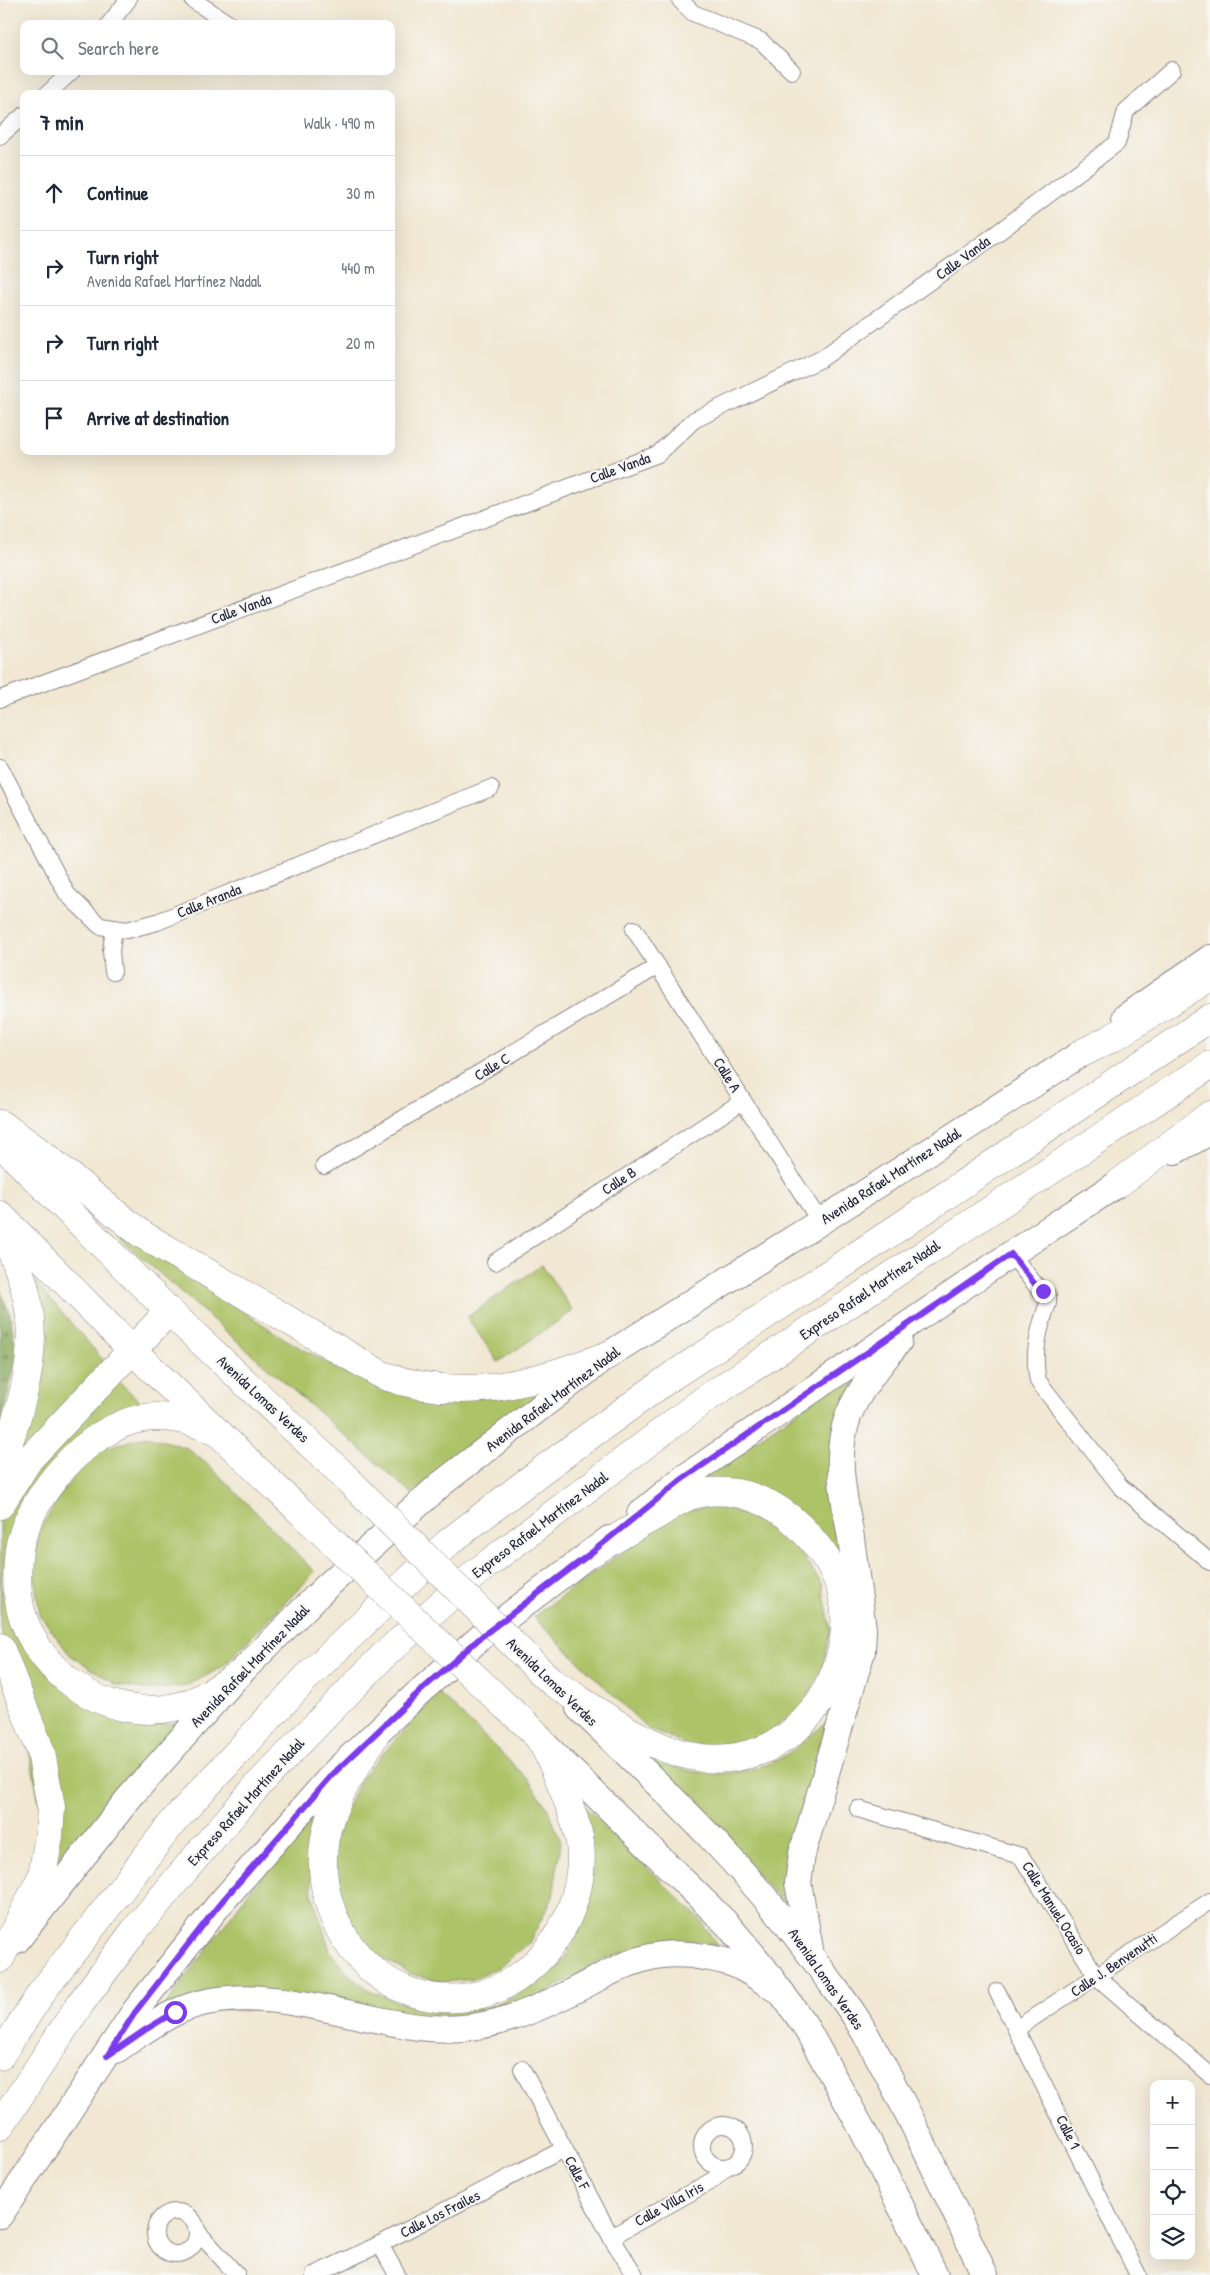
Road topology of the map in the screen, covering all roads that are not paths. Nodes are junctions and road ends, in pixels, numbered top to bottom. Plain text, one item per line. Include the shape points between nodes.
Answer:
1 (128, 0) edge
2 (193, 0) edge
3 (680, 0) edge
4 (112, 20) edge
5 (223, 20) edge
6 (1172, 70) dead end
7 (792, 71) dead end
8 (68, 75) edge
9 (51, 90) edge
10 (20, 118) edge
11 (1, 134) edge
12 (0, 698) edge
13 (0, 767) edge
14 (491, 788) dead end
15 (114, 928) junction
16 (634, 929) dead end
17 (1210, 957) edge
18 (658, 966) junction
19 (113, 972) dead end
20 (1210, 977) edge
21 (1210, 1018) edge
22 (1082, 1053) junction
23 (1210, 1066) edge
24 (743, 1101) junction
25 (1210, 1115) edge
26 (0, 1124) edge
27 (1210, 1133) edge
28 (0, 1142) edge
29 (324, 1166) dead end
30 (1119, 1183) junction
31 (0, 1215) edge
32 (820, 1222) junction
33 (0, 1228) edge
34 (1011, 1254) junction
35 (495, 1262) dead end
36 (169, 1310) junction
37 (913, 1323) junction
38 (132, 1350) junction
39 (608, 1355) junction
40 (220, 1434) junction
41 (0, 1469) edge
42 (0, 1505) edge
43 (591, 1553) junction
44 (1210, 1562) edge
45 (0, 1648) edge
46 (238, 1675) junction
47 (545, 1675) junction
48 (374, 1736) junction
49 (540, 1740) junction
50 (858, 1810) dead end
51 (1210, 1901) edge
52 (811, 1956) junction
53 (0, 1960) edge
54 (1097, 1977) junction
55 (997, 1990) dead end
56 (782, 1993) junction
57 (1016, 2029) junction
58 (0, 2056) edge
59 (107, 2056) junction
60 (522, 2069) dead end
61 (1210, 2075) edge
62 (0, 2126) edge
63 (564, 2149) junction
64 (725, 2168) dead end
65 (0, 2215) edge
66 (198, 2232) dead end
67 (611, 2237) junction
68 (380, 2244) junction
69 (237, 2275) edge
70 (314, 2275) edge
71 (397, 2275) edge
72 (635, 2275) edge
73 (935, 2275) edge
74 (984, 2275) edge
75 (1138, 2275) edge

1 - 4 street
2 - 5 street
3 - 7 street via 693,13 761,41
6 - 12 street, Calle Vanda via 1126,111 1117,143 992,237 821,359 694,420 658,454
8 - 9 street
10 - 11 street
13 - 15 street, Calle Aranda via 67,894 100,926
14 - 15 street, Calle Aranda via 157,922 127,930
15 - 19 street
16 - 18 street, Calle A
17 - 22 main road, Avenida Rafael Martínez Nadal via 1105,1029
18 - 24 street, Calle A
18 - 29 street, Calle C
20 - 22 highway
21 - 58 highway via 672,1376 449,1542 306,1678 173,1822 44,1989
22 - 32 main road, Avenida Rafael Martínez Nadal
23 - 62 highway, Expreso Rafael Martínez Nadal via 704,1400 477,1572 383,1656 259,1784 189,1865 80,2004
24 - 32 street, Calle A
24 - 35 street, Calle B
25 - 30 highway
26 - 39 highway via 143,1235 382,1375 420,1386 474,1391 506,1387
27 - 30 main road
28 - 36 highway, Avenida Lomas Verdes
30 - 34 main road
31 - 38 highway
32 - 39 main road, Avenida Rafael Martínez Nadal
33 - 41 highway via 21,1276 30,1309 32,1344 24,1399
34 - 37 main road
34 - 44 street via 1038,1288 1038,1302 1045,1311 1036,1352 1038,1381 1120,1486
36 - 38 highway
36 - 47 highway, Avenida Lomas Verdes, bridge via 338,1470
37 - 43 main road via 681,1480
37 - 52 main road via 859,1395 843,1434 840,1453 842,1488 864,1629 862,1651 802,1854 798,1883
38 - 40 highway
38 - 42 highway via 29,1459
39 - 46 main road, Avenida Rafael Martínez Nadal via 441,1484 327,1586
40 - 46 highway via 195,1422 159,1417 143,1418 99,1436 77,1455 38,1502 28,1521 19,1549 18,1595 23,1617 52,1666 100,1701 151,1710 176,1707 204,1697
40 - 49 highway, bridge
43 - 47 highway via 688,1496 723,1492 774,1506 792,1519 823,1553 838,1582 844,1632 840,1655 825,1692 791,1733 754,1753 723,1760 693,1757 657,1745
43 - 48 main road via 481,1637
45 - 53 highway via 41,1752 51,1807 50,1836 42,1876
46 - 53 main road, Avenida Rafael Martínez Nadal via 129,1798
47 - 52 main road, Avenida Lomas Verdes via 662,1787 731,1859
48 - 49 highway via 347,1782 325,1838 326,1886 330,1906 346,1940 369,1969 388,1982 440,1999 486,1992 524,1973 544,1955 555,1939 574,1900 580,1843 560,1783
48 - 59 main road via 335,1772 218,1906 136,2011
49 - 56 main road via 726,1924
50 - 54 street, Calle Manuel Ocasio via 1021,1856
51 - 54 street, Calle J. Benvenutti
52 - 74 main road, Avenida Lomas Verdes via 857,2020 901,2100
54 - 57 street, Calle J. Benvenutti
54 - 61 street, Calle Manuel Ocasio
55 - 57 street, Calle 1
56 - 59 main road via 740,1967 690,1954 670,1954 643,1958 614,1969 560,1998 492,2024 438,2030 311,2005 246,1998 214,2001 175,2012
56 - 73 main road via 804,2024 862,2129
57 - 75 street, Calle 1
59 - 65 main road
60 - 63 street, Calle F
63 - 67 street, Calle F
63 - 68 street, Calle Los Frailes
64 - 67 street, Calle Villa Iris via 713,2180
66 - 69 street
67 - 72 street, Calle F
68 - 70 street, Calle Los Frailes
68 - 71 street

